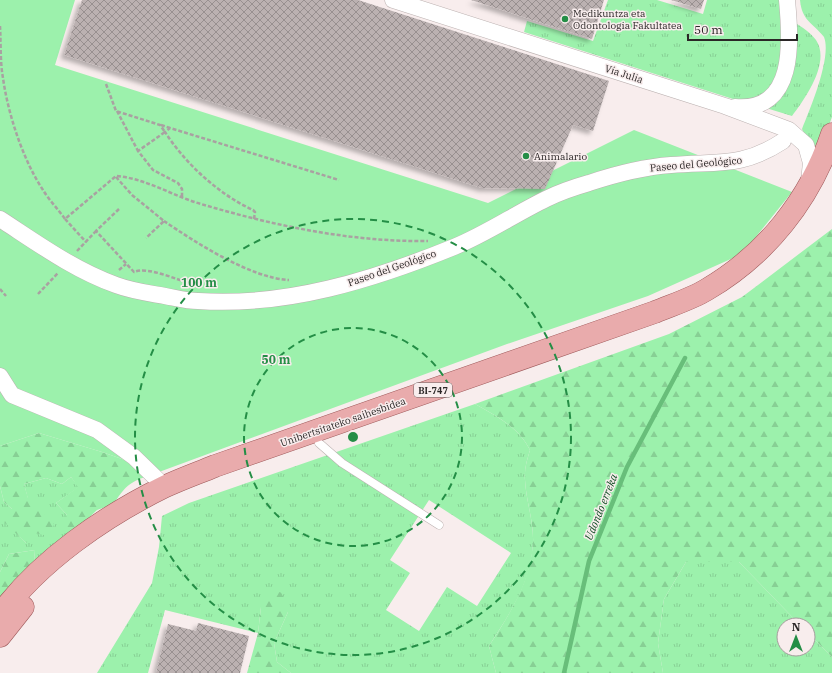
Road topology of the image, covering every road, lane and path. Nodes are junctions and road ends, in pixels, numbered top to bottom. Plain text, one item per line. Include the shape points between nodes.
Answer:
1 (393, 0) edge
2 (787, 0) edge
3 (0, 26) edge
4 (106, 84) dead end
5 (725, 106) junction
6 (116, 110) junction
7 (160, 125) junction
8 (170, 128) junction
9 (165, 132) junction
10 (832, 134) edge
11 (783, 141) dead end
12 (138, 151) junction
13 (832, 169) edge
14 (116, 176) junction
15 (339, 180) dead end
16 (808, 190) junction
17 (182, 198) junction
18 (119, 209) dead end
19 (0, 219) edge
20 (65, 219) junction
21 (254, 219) junction
22 (164, 221) junction
23 (96, 231) junction
24 (146, 238) dead end
25 (435, 240) dead end
26 (292, 280) dead end
27 (198, 286) dead end
28 (0, 289) edge
29 (6, 296) dead end
30 (0, 376) edge
31 (319, 443) junction
32 (165, 487) junction
33 (439, 525) dead end
34 (0, 615) edge
35 (0, 636) edge

1 - 5 street, Vía Julia
2 - 5 street via 790,35 787,67 776,93 765,102 748,108
3 - 20 path via 2,78 28,165
4 - 6 path
5 - 16 street, Vía Julia via 789,130 806,145 811,163
6 - 7 path
6 - 12 path
7 - 8 path
7 - 9 path
8 - 9 path
8 - 15 path
9 - 12 path
9 - 21 path via 178,152 193,166 225,193 253,210
10 - 16 main road, Unibertsitateko saihesbidea / BI-747
11 - 19 street, Paseo del Geológico via 764,153 744,160 632,170 590,182 547,198 490,230 448,249 341,286 244,301 197,301 132,290 74,267
12 - 17 path via 153,170 178,183 182,189
13 - 31 main road, Unibertsitateko saihesbidea / BI-747 via 813,203 781,247 750,276 714,299 667,321
14 - 17 path via 129,177
14 - 20 path
14 - 22 path via 132,195
16 - 32 main road, Unibertsitateko saihesbidea / BI-747 via 775,236 744,265 705,291 655,312 215,466
17 - 21 path
18 - 23 path
20 - 23 path via 86,242
21 - 25 path via 335,235 386,240
22 - 24 path
22 - 26 path via 196,244 225,258 258,273
23 - 27 path via 134,272 153,272
28 - 29 path
30 - 32 street via 12,395 84,424 109,438 134,456
31 - 33 lane via 342,463
31 - 35 main road, Unibertsitateko saihesbidea / BI-747 via 177,496 114,528 63,566 15,616
32 - 34 main road, Unibertsitateko saihesbidea / BI-747 via 106,520 52,560

